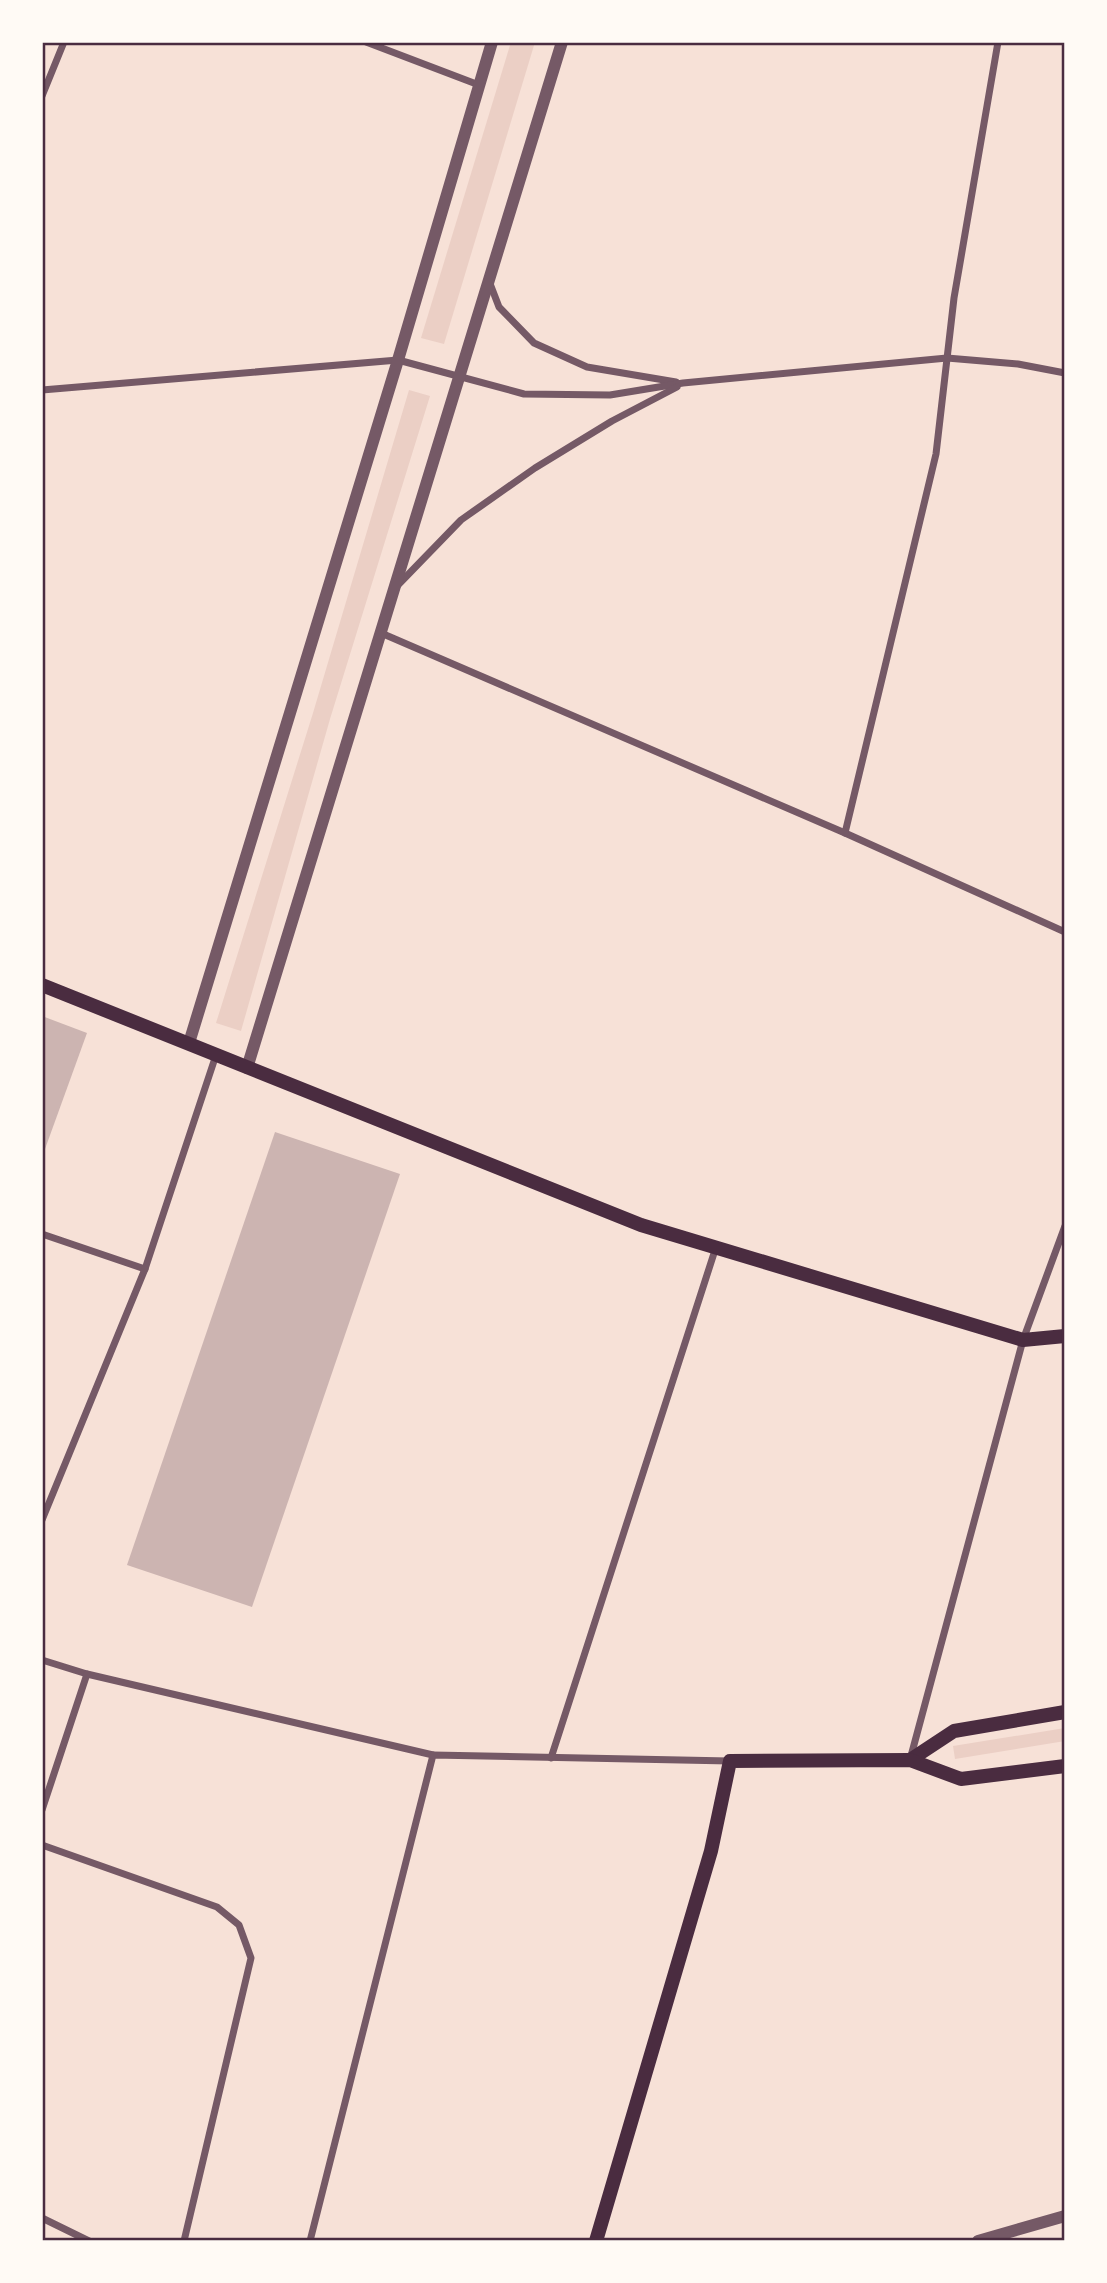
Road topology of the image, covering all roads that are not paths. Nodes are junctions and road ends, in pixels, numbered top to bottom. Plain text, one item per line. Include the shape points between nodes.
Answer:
1 (64, 42) edge
2 (366, 42) edge
3 (492, 42) edge
4 (562, 42) edge
5 (998, 42) edge
6 (479, 85) junction
7 (42, 96) edge
8 (489, 280) junction
9 (947, 358) junction
10 (398, 360) junction
11 (1065, 373) edge
12 (459, 377) junction
13 (683, 383) junction
14 (42, 390) edge
15 (395, 588) junction
16 (381, 634) junction
17 (845, 834) junction
18 (1065, 932) edge
19 (42, 985) edge
20 (188, 1042) junction
21 (216, 1054) junction
22 (247, 1068) junction
23 (1065, 1226) edge
24 (42, 1234) edge
25 (716, 1247) junction
26 (145, 1269) junction
27 (1065, 1336) edge
28 (1023, 1340) junction
29 (42, 1520) edge
30 (42, 1660) edge
31 (88, 1674) junction
32 (1065, 1712) edge
33 (433, 1755) junction
34 (551, 1758) junction
35 (910, 1760) junction
36 (730, 1761) junction
37 (1065, 1766) edge
38 (42, 1810) edge
39 (42, 1844) edge
40 (1065, 2216) edge
41 (42, 2218) edge
42 (89, 2241) edge
43 (184, 2241) edge
44 (310, 2241) edge
45 (596, 2241) edge
46 (978, 2241) edge

1 - 7 street
2 - 6 street
3 - 6 street
4 - 8 street
5 - 9 street
6 - 10 street
8 - 12 street
8 - 13 street via 499,307 534,343 587,367
9 - 11 street
9 - 13 street
9 - 17 street via 936,454
10 - 12 street
10 - 14 street
10 - 20 street
12 - 13 street via 524,394 610,395
12 - 15 street
13 - 15 street via 535,468 461,520
15 - 16 street
16 - 17 street
16 - 22 street
17 - 18 street
19 - 20 main road
20 - 21 main road
21 - 22 main road
21 - 26 street
22 - 25 main road via 641,1225
23 - 28 street
24 - 26 street
25 - 28 main road
25 - 34 street
26 - 29 street
27 - 28 main road
28 - 35 street
30 - 31 street
31 - 33 street
31 - 38 street
32 - 35 main road via 954,1731
33 - 34 street
33 - 44 street
34 - 36 street
35 - 36 main road
35 - 37 main road via 961,1779
36 - 45 main road via 711,1851
39 - 43 street via 217,1907 239,1925 251,1958
40 - 46 street
41 - 42 street

